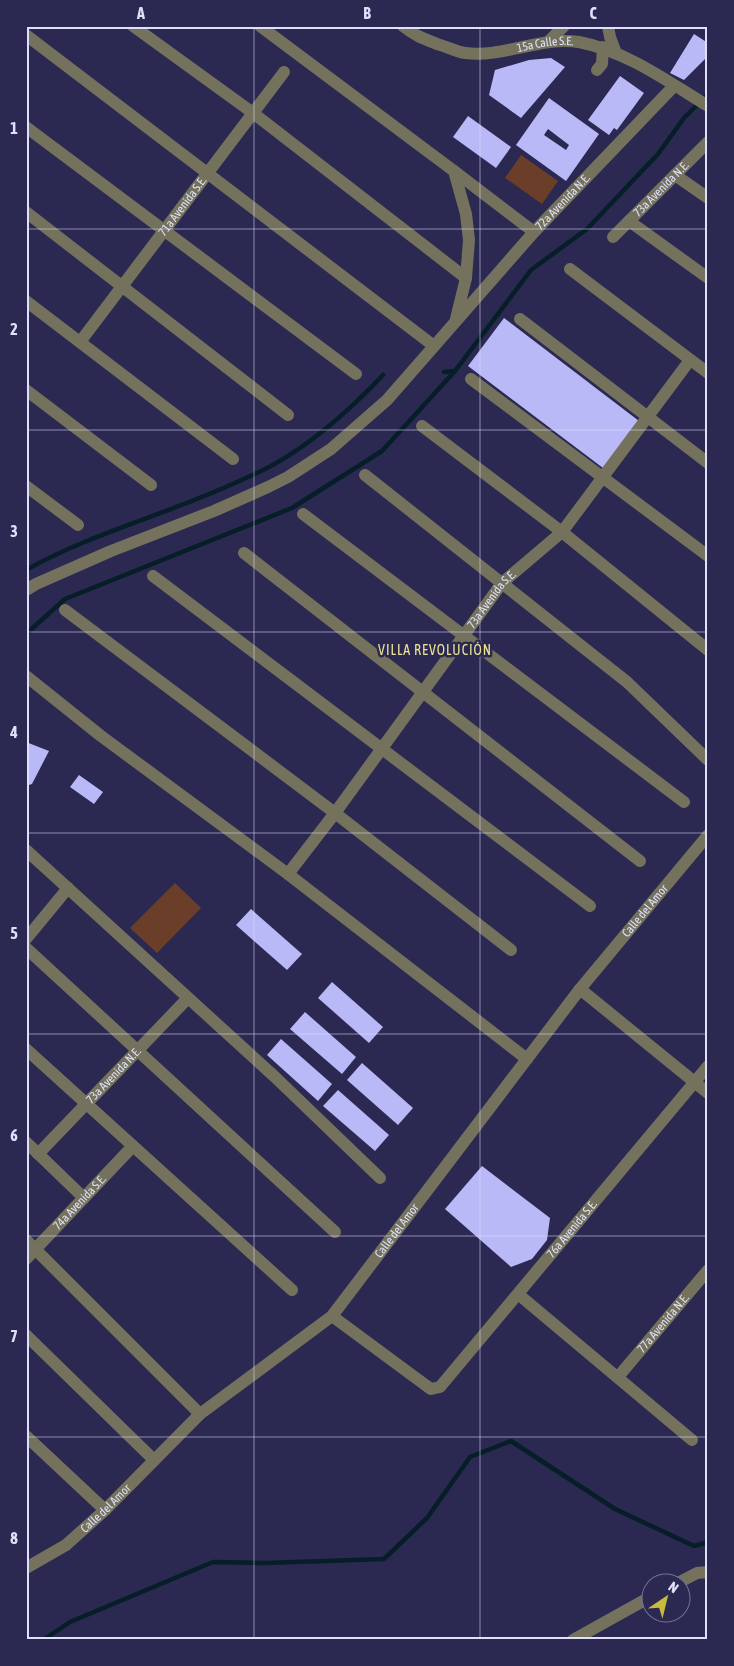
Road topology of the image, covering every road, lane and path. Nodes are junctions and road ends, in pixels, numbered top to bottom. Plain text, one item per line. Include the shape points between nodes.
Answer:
1 (133, 26) edge
2 (260, 26) edge
3 (403, 26) edge
4 (564, 26) edge
5 (608, 26) edge
6 (26, 36) edge
7 (549, 41) junction
8 (603, 47) junction
9 (616, 53) junction
10 (597, 70) dead end
11 (284, 72) dead end
12 (678, 88) junction
13 (708, 106) edge
14 (253, 113) junction
15 (28, 132) edge
16 (708, 142) edge
17 (454, 171) junction
18 (207, 174) junction
19 (675, 175) junction
20 (708, 198) edge
21 (26, 212) edge
22 (629, 221) junction
23 (164, 230) junction
24 (534, 232) junction
25 (613, 237) dead end
26 (570, 269) dead end
27 (466, 278) junction
28 (708, 278) edge
29 (122, 286) junction
30 (26, 301) edge
31 (520, 319) dead end
32 (456, 322) junction
33 (80, 342) junction
34 (434, 346) junction
35 (690, 360) junction
36 (708, 373) edge
37 (356, 374) dead end
38 (471, 379) dead end
39 (26, 390) edge
40 (288, 415) dead end
41 (649, 416) junction
42 (422, 426) dead end
43 (234, 459) dead end
44 (708, 462) edge
45 (365, 475) dead end
46 (603, 478) junction
47 (151, 485) dead end
48 (26, 486) edge
49 (303, 514) dead end
50 (78, 525) dead end
51 (562, 532) junction
52 (244, 553) dead end
53 (708, 556) edge
54 (154, 576) dead end
55 (502, 582) junction
56 (26, 590) edge
57 (64, 610) dead end
58 (464, 635) junction
59 (708, 650) edge
60 (26, 676) edge
61 (423, 692) junction
62 (382, 748) junction
63 (708, 760) edge
64 (684, 802) dead end
65 (335, 813) junction
66 (708, 835) edge
67 (26, 850) edge
68 (640, 861) dead end
69 (288, 874) junction
70 (68, 888) junction
71 (590, 906) dead end
72 (26, 939) edge
73 (26, 948) edge
74 (511, 950) dead end
75 (580, 989) junction
76 (188, 998) junction
77 (26, 1049) edge
78 (138, 1050) junction
79 (527, 1059) junction
80 (708, 1066) edge
81 (694, 1082) junction
82 (708, 1093) edge
83 (87, 1104) junction
84 (26, 1142) edge
85 (133, 1146) junction
86 (38, 1154) junction
87 (380, 1178) dead end
88 (84, 1198) junction
89 (335, 1232) dead end
90 (31, 1245) edge
91 (26, 1259) edge
92 (708, 1270) edge
93 (292, 1290) dead end
94 (518, 1294) junction
95 (332, 1316) junction
96 (26, 1335) edge
97 (618, 1377) junction
98 (200, 1414) junction
99 (26, 1436) edge
100 (692, 1440) dead end
101 (154, 1460) junction
102 (105, 1510) junction
103 (26, 1568) edge
104 (708, 1572) edge
105 (692, 1576) edge
106 (642, 1602) edge
107 (573, 1640) edge

1 - 14 street
2 - 17 street
3 - 7 street, 15a Calle S.E. via 414,36 464,53 487,53
4 - 7 street
5 - 9 street
6 - 18 street
7 - 8 street, 15a Calle S.E.
8 - 9 street, 15a Calle S.E.
8 - 10 street via 602,64
9 - 12 street, 15a Calle S.E.
11 - 14 street, 71a Avenida S.E.
12 - 13 street, 15a Calle S.E.
12 - 24 street, 72a Avenida N.E.
14 - 18 street, 71a Avenida S.E.
14 - 27 street
15 - 23 street
16 - 19 street, 73a Avenida N.E.
17 - 24 street
17 - 27 street via 466,214 469,240
18 - 23 street, 71a Avenida S.E.
18 - 34 street
19 - 20 street
19 - 22 street, 73a Avenida N.E.
21 - 29 street
22 - 25 street, 73a Avenida N.E.
22 - 28 street
23 - 29 street, 71a Avenida S.E.
23 - 37 street
24 - 32 street, 72a Avenida N.E.
26 - 35 street
27 - 32 street
29 - 33 street, 71a Avenida S.E.
29 - 40 street
30 - 33 street
31 - 41 street
32 - 34 street, 72a Avenida N.E.
33 - 43 street
34 - 56 street, 72a Avenida N.E. via 387,400 330,449 288,477
35 - 36 street
35 - 41 street, 73a Avenida S.E.
38 - 46 street
39 - 47 street
41 - 44 street
41 - 46 street, 73a Avenida S.E.
42 - 51 street
45 - 55 street
46 - 51 street, 73a Avenida S.E.
46 - 53 street
48 - 50 street
49 - 58 street
51 - 55 street, 73a Avenida S.E.
51 - 59 street
52 - 61 street
54 - 62 street
55 - 58 street, 73a Avenida S.E.
55 - 63 street via 627,682
57 - 65 street
58 - 61 street, 73a Avenida S.E.
58 - 64 street
60 - 69 street via 101,736
61 - 62 street, 73a Avenida S.E.
61 - 68 street
62 - 65 street, 73a Avenida S.E.
62 - 71 street
65 - 69 street, 73a Avenida S.E.
65 - 74 street
66 - 75 street, Calle del Amor
67 - 70 street
69 - 79 street
70 - 72 street
70 - 76 street
73 - 78 street
75 - 79 street, Calle del Amor
75 - 81 street
76 - 78 street, 73a Avenida N.E.
76 - 87 street
77 - 83 street
78 - 83 street, 73a Avenida N.E.
78 - 89 street
79 - 95 street, Calle del Amor
80 - 81 street, 76a Avenida S.E.
81 - 82 street
81 - 94 street, 76a Avenida S.E.
83 - 85 street
83 - 86 street, 73a Avenida N.E.
84 - 86 street
85 - 88 street, 74a Avenida S.E.
85 - 93 street
86 - 88 street
88 - 90 street, 74a Avenida S.E.
90 - 91 street, 74a Avenida S.E.
90 - 98 street
92 - 97 street, 77a Avenida N.E.
94 - 95 street, 76a Avenida S.E. via 440,1387 432,1388
94 - 97 street
95 - 98 street, Calle del Amor
96 - 101 street
97 - 100 street
98 - 101 street, Calle del Amor
99 - 102 street
101 - 102 street, Calle del Amor
102 - 103 street, Calle del Amor via 66,1545
104 - 105 street
106 - 107 street

